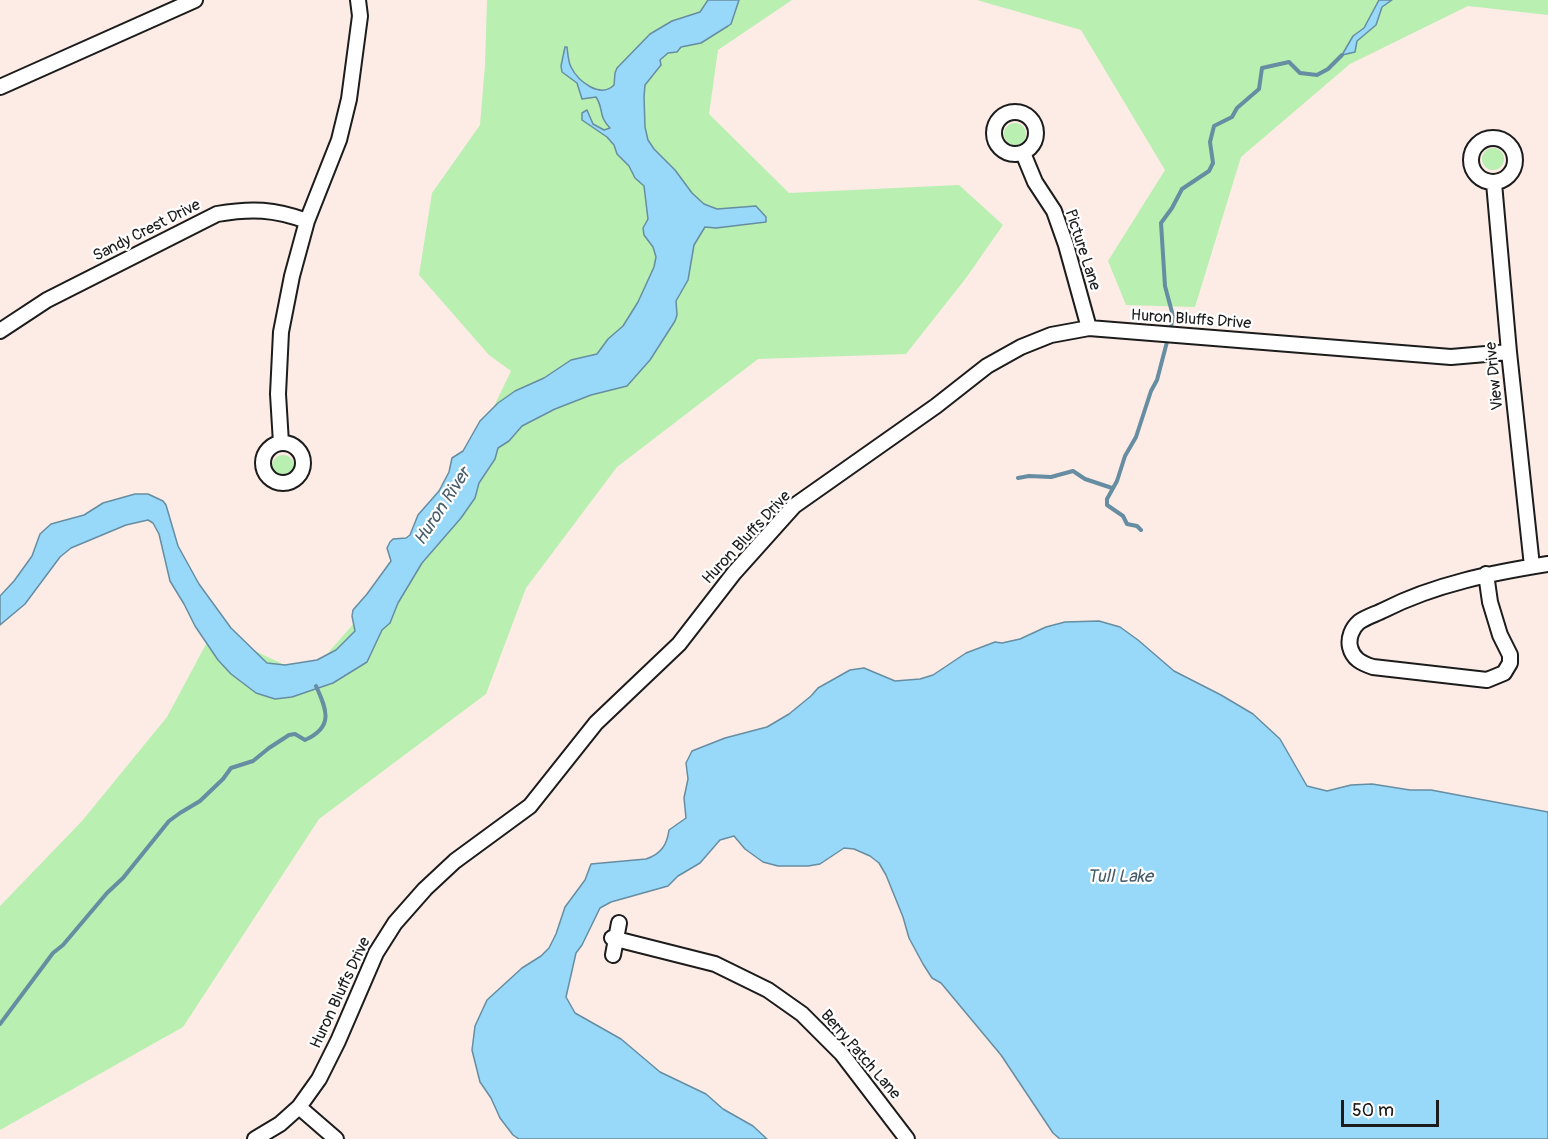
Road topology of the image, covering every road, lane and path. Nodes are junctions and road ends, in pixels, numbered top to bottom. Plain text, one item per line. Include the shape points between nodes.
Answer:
1 (195, 0) edge
2 (358, 0) edge
3 (0, 87) edge
4 (1023, 153) dead end
5 (1494, 183) dead end
6 (307, 221) junction
7 (1089, 328) junction
8 (0, 331) edge
9 (1509, 352) junction
10 (280, 443) dead end
11 (1548, 564) edge
12 (1532, 566) junction
13 (1486, 574) junction
14 (619, 923) dead end
15 (614, 938) junction
16 (613, 955) dead end
17 (299, 1107) junction
18 (255, 1139) edge
19 (336, 1139) edge
20 (907, 1139) edge

1 - 3 street
2 - 6 street via 360,16 349,99 339,140
4 - 7 street, Picture Lane via 1035,182 1054,211
5 - 9 street, View Drive
6 - 8 street, Sandy Crest Drive via 282,212 242,209 217,214 46,300
6 - 10 street via 280,332
7 - 9 street, Huron Bluffs Drive via 1450,357
7 - 17 street, Huron Bluffs Drive via 1052,335 987,366 794,506 734,573 679,644 596,723 530,806 455,861 395,923 376,953 319,1079
9 - 12 street, View Drive
11 - 12 street
12 - 13 street
13 - 13 street via 1399,602 1359,622 1351,632 1349,645 1354,657 1373,667 1487,680 1504,673 1510,655 1490,602
14 - 15 street
15 - 16 street
15 - 20 street, Berry Patch Lane via 715,964 768,990 802,1014 842,1054
17 - 18 street, Huron Bluffs Drive
17 - 19 street

